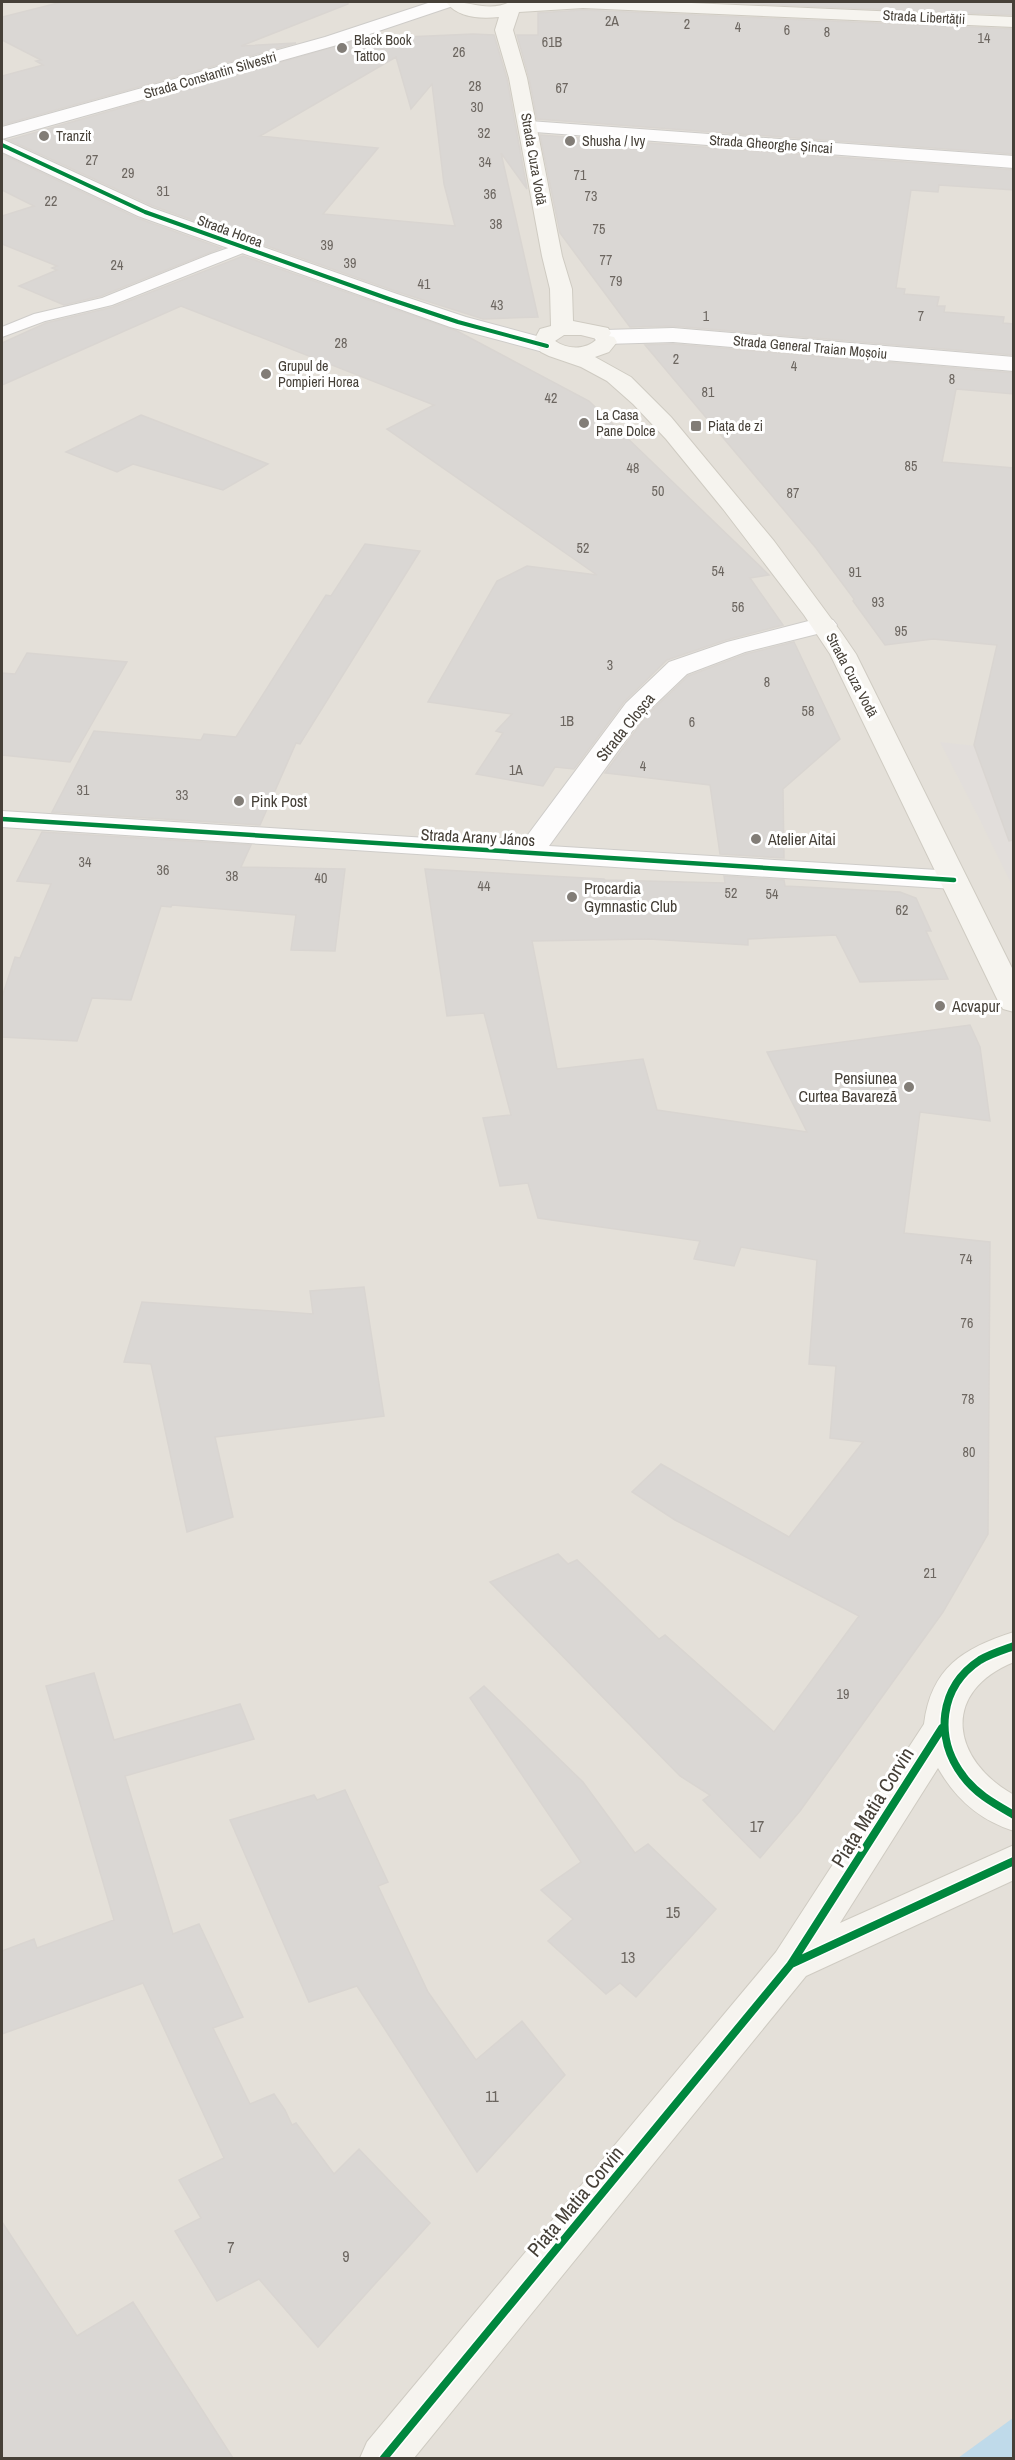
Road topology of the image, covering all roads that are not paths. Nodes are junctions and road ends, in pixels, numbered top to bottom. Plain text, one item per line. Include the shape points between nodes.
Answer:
1 (447, 2) edge
2 (579, 2) edge
3 (515, 6) edge
4 (463, 7) edge
5 (410, 13) junction
6 (1014, 22) edge
7 (504, 30) junction
8 (529, 127) junction
9 (2, 133) edge
10 (2, 145) edge
11 (1014, 162) edge
12 (243, 248) junction
13 (561, 289) junction
14 (2, 332) edge
15 (604, 337) junction
16 (554, 340) junction
17 (1014, 364) edge
18 (629, 386) junction
19 (824, 625) junction
20 (2, 819) edge
21 (529, 854) junction
22 (954, 880) junction
23 (1014, 1004) edge
24 (1008, 1638) edge
25 (942, 1728) junction
26 (1014, 1815) edge
27 (1014, 1861) edge
28 (791, 1964) junction
29 (384, 2458) edge

1 - 5 street, Strada Constantin Silvestri
2 - 3 main road, Strada Libertății
2 - 6 main road, Strada Libertății
3 - 4 main road, Strada Libertății via 491,11
3 - 7 main road
4 - 5 street, Strada Constantin Silvestri
4 - 7 main road
5 - 9 street, Strada Constantin Silvestri via 331,41
7 - 8 main road, Strada Cuza Vodă
8 - 11 street, Strada Gheorghe Șincai
8 - 13 main road, Strada Cuza Vodă
10 - 12 street, Strada Horea via 145,213
12 - 14 lane via 107,302 39,317
12 - 16 street, Strada Horea via 458,322
13 - 15 main road, Strada Cuza Vodă
13 - 16 main road, Strada Cuza Vodă
15 - 16 main road via 596,351 585,353
15 - 17 street, Strada General Traian Moșoiu via 673,335
15 - 18 main road, Strada Cuza Vodă
16 - 18 main road, Strada Cuza Vodă
18 - 19 main road, Strada Cuza Vodă via 751,527
19 - 21 street, Strada Cloșca via 736,647 678,668 635,709
19 - 22 main road, Strada Cuza Vodă via 843,654
20 - 21 street, Strada Arany János
21 - 22 street, Strada Arany János
22 - 23 main road, Strada Cuza Vodă
24 - 25 main road via 956,1682 945,1704
25 - 26 main road via 950,1757 970,1786 999,1809
25 - 28 main road, Piața Matia Corvin
27 - 28 main road, Piața Matia Corvin
28 - 29 main road, Piața Matia Corvin

